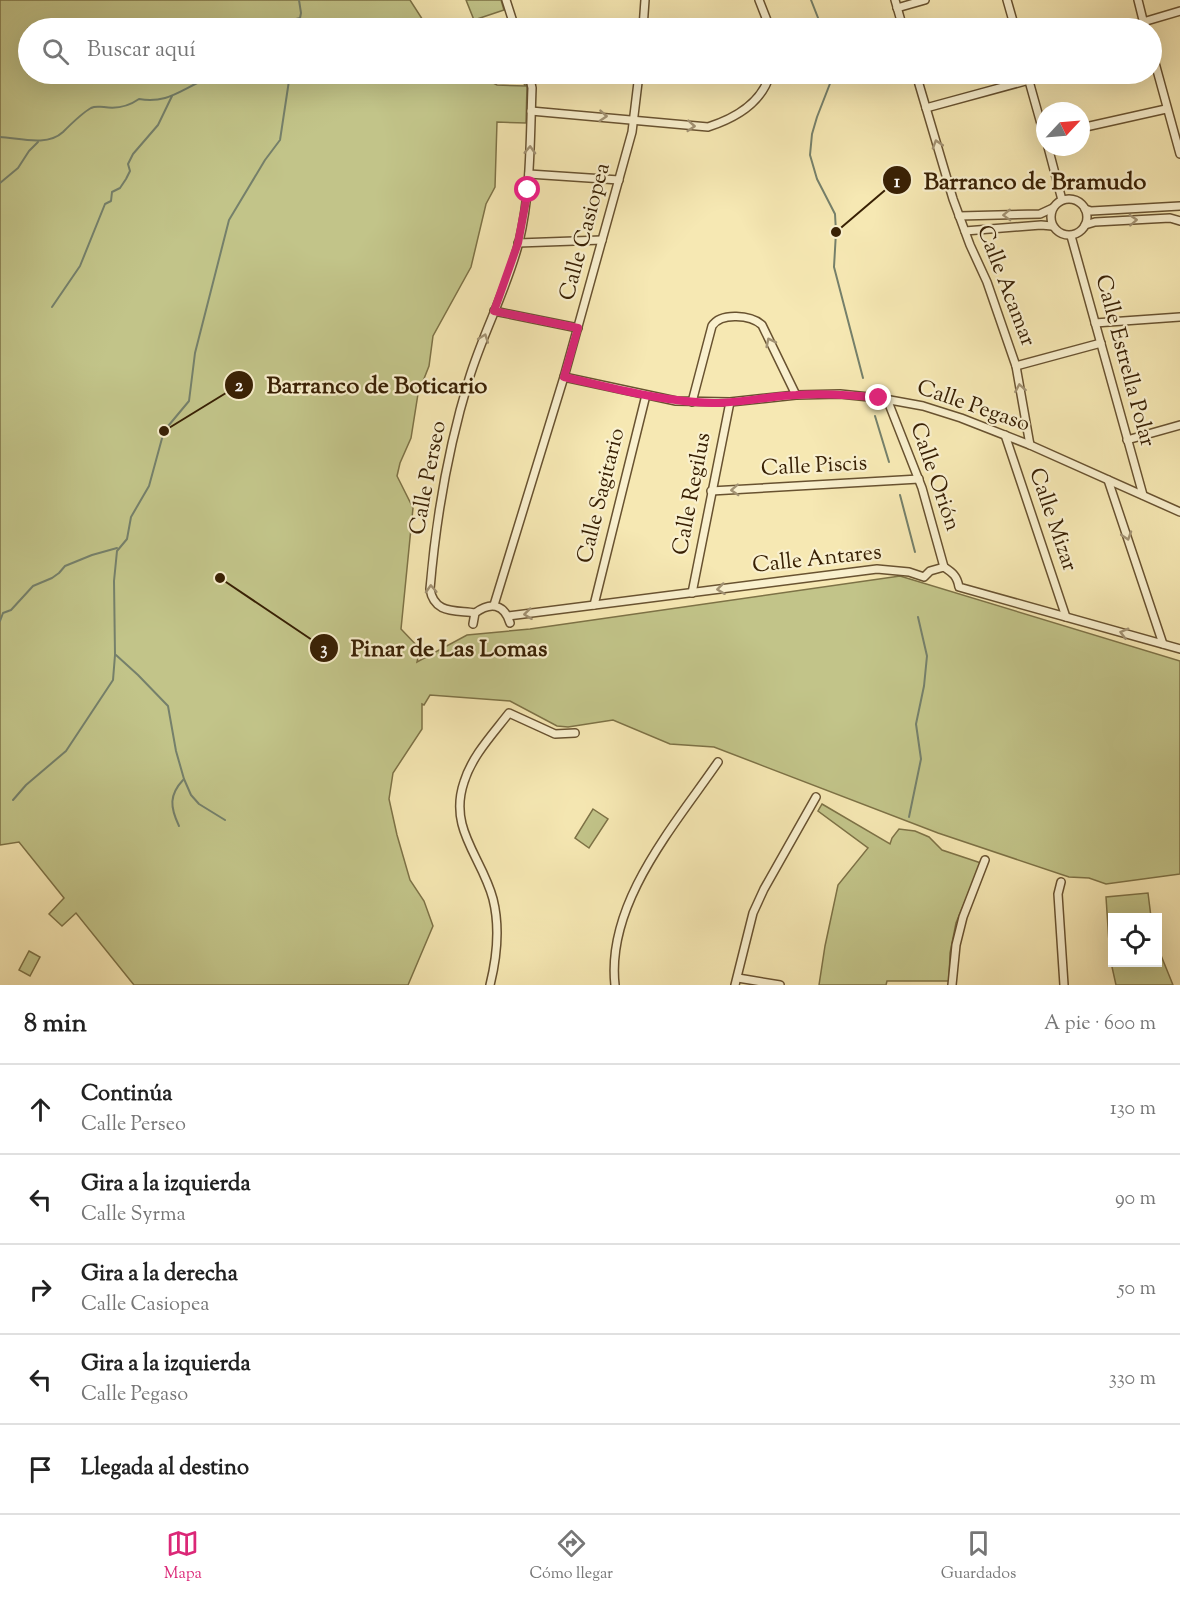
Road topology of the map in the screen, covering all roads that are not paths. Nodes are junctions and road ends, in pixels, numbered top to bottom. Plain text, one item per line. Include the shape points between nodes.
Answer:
1 (506, 0) edge
2 (645, 0) edge
3 (759, 0) edge
4 (925, 0) edge
5 (1007, 0) edge
6 (1138, 0) edge
7 (896, 4) edge
8 (1180, 11) edge
9 (512, 18) edge
10 (644, 18) edge
11 (766, 18) edge
12 (1012, 18) edge
13 (1142, 18) edge
14 (1162, 18) edge
15 (531, 84) edge
16 (638, 84) edge
17 (765, 84) edge
18 (919, 84) edge
19 (1005, 84) edge
20 (1030, 84) edge
21 (1160, 84) edge
22 (1036, 105) edge
23 (926, 108) junction
24 (1166, 108) junction
25 (531, 111) junction
26 (633, 119) junction
27 (1090, 126) edge
28 (1177, 132) edge
29 (1180, 154) edge
30 (1050, 156) edge
31 (529, 174) junction
32 (619, 180) junction
33 (1062, 200) junction
34 (1180, 206) edge
35 (1053, 207) junction
36 (1085, 209) junction
37 (959, 216) junction
38 (1180, 221) edge
39 (1085, 225) junction
40 (1052, 226) junction
41 (965, 231) junction
42 (1071, 236) junction
43 (602, 240) junction
44 (518, 243) junction
45 (494, 311) junction
46 (1180, 318) edge
47 (1095, 323) junction
48 (578, 328) junction
49 (1101, 343) junction
50 (1016, 366) junction
51 (564, 377) junction
52 (646, 395) junction
53 (796, 395) junction
54 (887, 399) junction
55 (692, 402) junction
56 (730, 402) junction
57 (1180, 425) edge
58 (1005, 435) junction
59 (1127, 440) junction
60 (1030, 445) junction
61 (919, 479) junction
62 (1108, 480) junction
63 (711, 491) junction
64 (1143, 495) junction
65 (1180, 512) edge
66 (944, 567) junction
67 (692, 593) junction
68 (494, 605) junction
69 (594, 605) junction
70 (475, 613) junction
71 (1066, 617) junction
72 (473, 624) dead end
73 (1163, 644) junction
74 (1180, 649) edge
75 (575, 733) dead end
76 (718, 762) dead end
77 (816, 797) dead end
78 (985, 860) dead end
79 (1061, 882) dead end
80 (736, 982) edge
81 (490, 985) edge
82 (615, 985) edge
83 (780, 985) edge
84 (952, 985) edge
85 (1064, 985) edge

1 - 9 street
2 - 10 street
3 - 11 street
4 - 7 street
5 - 12 street
6 - 13 street
8 - 14 street
15 - 25 street, Calle Perseo
16 - 26 street, Calle Casiopea
26 -> 17 street via 708,127 744,111
18 - 23 street, Calle Acamar
19 - 23 street
20 - 22 street
21 - 24 street
37 -> 23 street, Calle Acamar
24 - 27 street
24 - 28 street
25 -> 26 street
31 -> 25 street, Calle Perseo
26 - 32 street, Calle Casiopea
28 - 29 street
30 - 33 street
31 - 32 street
31 - 44 street, Calle Perseo
32 - 43 street, Calle Casiopea
33 - 35 street
33 - 36 street via 1073,200
34 - 36 street
35 -> 37 street via 1040,214
35 - 40 street
36 - 39 street
37 - 41 street, Calle Acamar
39 -> 38 street via 1170,218
39 - 42 street
40 - 41 street
40 - 42 street
41 - 50 street, Calle Acamar
42 - 47 street, Calle Estrella Polar
43 - 44 street
43 - 48 street, Calle Casiopea
44 - 45 street, Calle Perseo
45 - 48 street
70 -> 45 street, Calle Perseo via 442,609 435,604 430,589 447,460 469,377
46 - 47 street
47 - 49 street, Calle Estrella Polar
48 - 51 street, Calle Casiopea
49 - 50 street
49 - 59 street, Calle Estrella Polar
60 -> 50 street, Calle Acamar
51 - 52 street, Calle Pegaso
51 - 68 street, Calle Casiopea
52 - 55 street, Calle Pegaso
52 - 69 street, Calle Sagitario
53 - 54 street, Calle Pegaso
53 -> 55 street via 762,325 752,318 722,318 712,326
53 - 56 street, Calle Pegaso
54 - 58 street, Calle Pegaso via 923,406
54 - 61 street, Calle Orión
55 - 56 street, Calle Pegaso
56 - 63 street, Calle Regilus
57 - 59 street
58 - 60 street, Calle Pegaso
58 - 71 street, Calle Mizar
59 - 64 street, Calle Estrella Polar
60 - 62 street, Calle Pegaso
61 -> 63 street, Calle Piscis
61 - 66 street, Calle Orión
62 - 64 street, Calle Pegaso
62 -> 73 street
63 - 67 street, Calle Regilus
64 - 65 street, Calle Pegaso
66 -> 67 street, Calle Antares via 924,577 877,568
66 - 71 street via 957,578 959,586
67 - 69 street, Calle Antares
69 -> 68 street, Calle Antares via 509,619
68 - 70 street
70 - 72 street
73 -> 71 street
73 - 74 street
75 - 81 street via 555,734 509,713 471,762 463,784 460,810 465,838 482,870 497,920 496,963
76 - 82 street via 660,847 626,908 616,943
77 - 80 street via 753,913
78 - 84 street via 963,917
79 - 85 street via 1058,894
80 - 83 street

